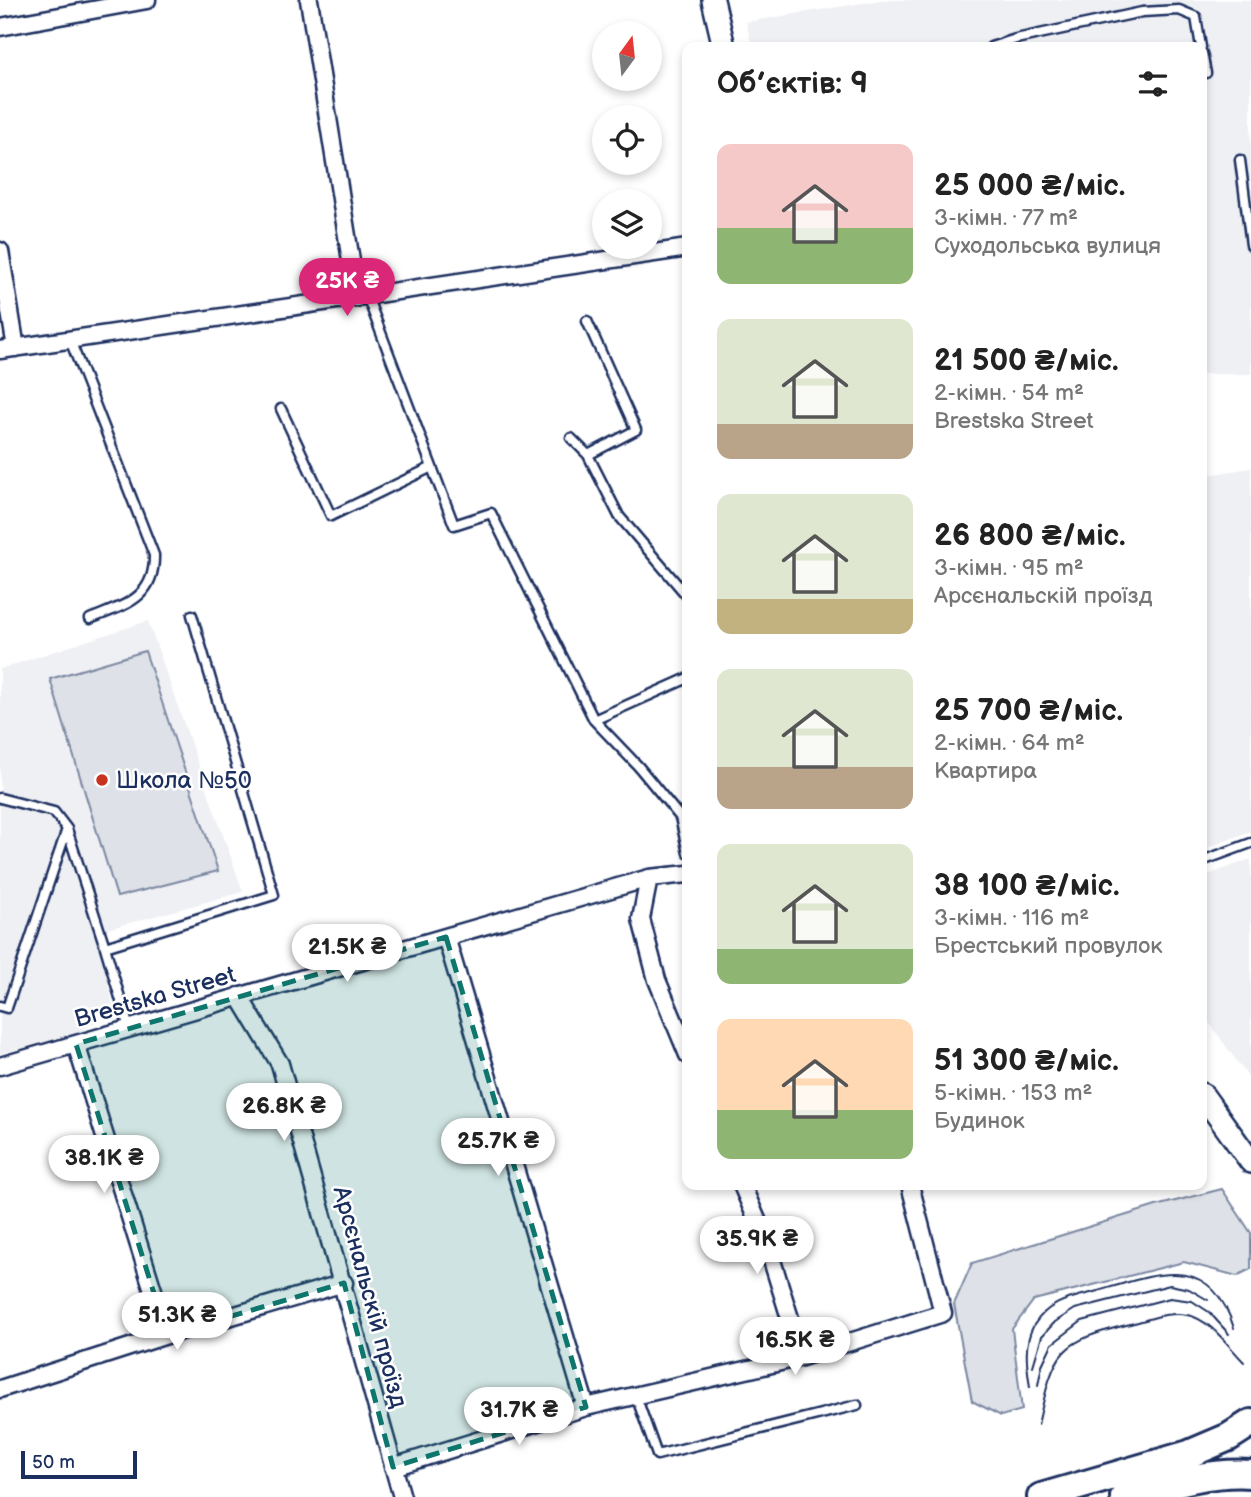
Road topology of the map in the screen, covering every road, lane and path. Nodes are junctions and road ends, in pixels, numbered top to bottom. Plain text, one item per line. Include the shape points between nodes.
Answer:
1 (147, 0) edge
2 (309, 0) edge
3 (713, 0) edge
4 (0, 27) edge
5 (723, 42) edge
6 (1007, 42) edge
7 (1200, 42) edge
8 (1240, 160) dead end
9 (1251, 245) edge
10 (682, 249) edge
11 (0, 251) edge
12 (362, 297) junction
13 (587, 321) dead end
14 (69, 340) junction
15 (8, 349) edge
16 (281, 409) dead end
17 (570, 438) dead end
18 (589, 454) junction
19 (432, 467) junction
20 (682, 590) edge
21 (192, 615) dead end
22 (90, 619) dead end
23 (682, 681) edge
24 (594, 720) junction
25 (0, 798) edge
26 (682, 826) edge
27 (67, 830) junction
28 (1251, 843) edge
29 (1207, 859) edge
30 (682, 875) edge
31 (649, 878) junction
32 (446, 937) junction
33 (105, 947) junction
34 (239, 996) junction
35 (0, 1006) edge
36 (129, 1028) junction
37 (682, 1041) edge
38 (76, 1044) junction
39 (0, 1066) edge
40 (1207, 1101) edge
41 (1251, 1162) edge
42 (744, 1190) edge
43 (911, 1190) edge
44 (344, 1283) junction
45 (167, 1335) junction
46 (802, 1357) junction
47 (0, 1389) edge
48 (636, 1396) junction
49 (857, 1405) dead end
50 (586, 1407) junction
51 (1251, 1423) edge
52 (393, 1466) junction
53 (1251, 1474) edge
54 (402, 1497) edge
55 (1041, 1497) edge
56 (1124, 1497) edge

1 - 4 street
2 - 12 street
3 - 5 street
6 - 7 lane via 1142,12 1180,10 1196,17
8 - 9 lane
10 - 12 street
11 - 15 street
12 - 14 street
12 - 19 lane
13 - 18 lane via 636,430
14 - 15 street
14 - 22 lane via 153,555 154,568 136,600
16 - 19 lane via 331,516
17 - 18 lane
18 - 20 lane via 619,516
19 - 24 lane via 454,525 491,513
21 - 33 lane via 274,895
23 - 24 lane
24 - 26 lane via 638,766 680,817
25 - 27 lane via 54,812
27 - 33 lane
27 - 35 lane via 7,1008
28 - 29 lane
30 - 31 street, Brestska Street
31 - 32 street, Brestska Street
31 - 37 street via 641,919 656,980
32 - 34 street, Brestska Street
32 - 50 street
33 - 36 lane
34 - 36 street, Brestska Street
34 - 44 street, Арсєнальскій проїзд via 280,1064
36 - 38 street, Brestska Street
38 - 39 street, Brestska Street
38 - 45 street
40 - 41 street
42 - 46 street via 766,1241
43 - 46 street via 943,1313
44 - 45 street
44 - 52 street, Арсєнальскій проїзд
45 - 47 street
46 - 48 street
48 - 49 lane via 657,1455
48 - 50 street
50 - 52 street
51 - 55 main road via 1189,1454
52 - 54 street, Арсєнальскій проїзд
53 - 56 main road via 1199,1476

